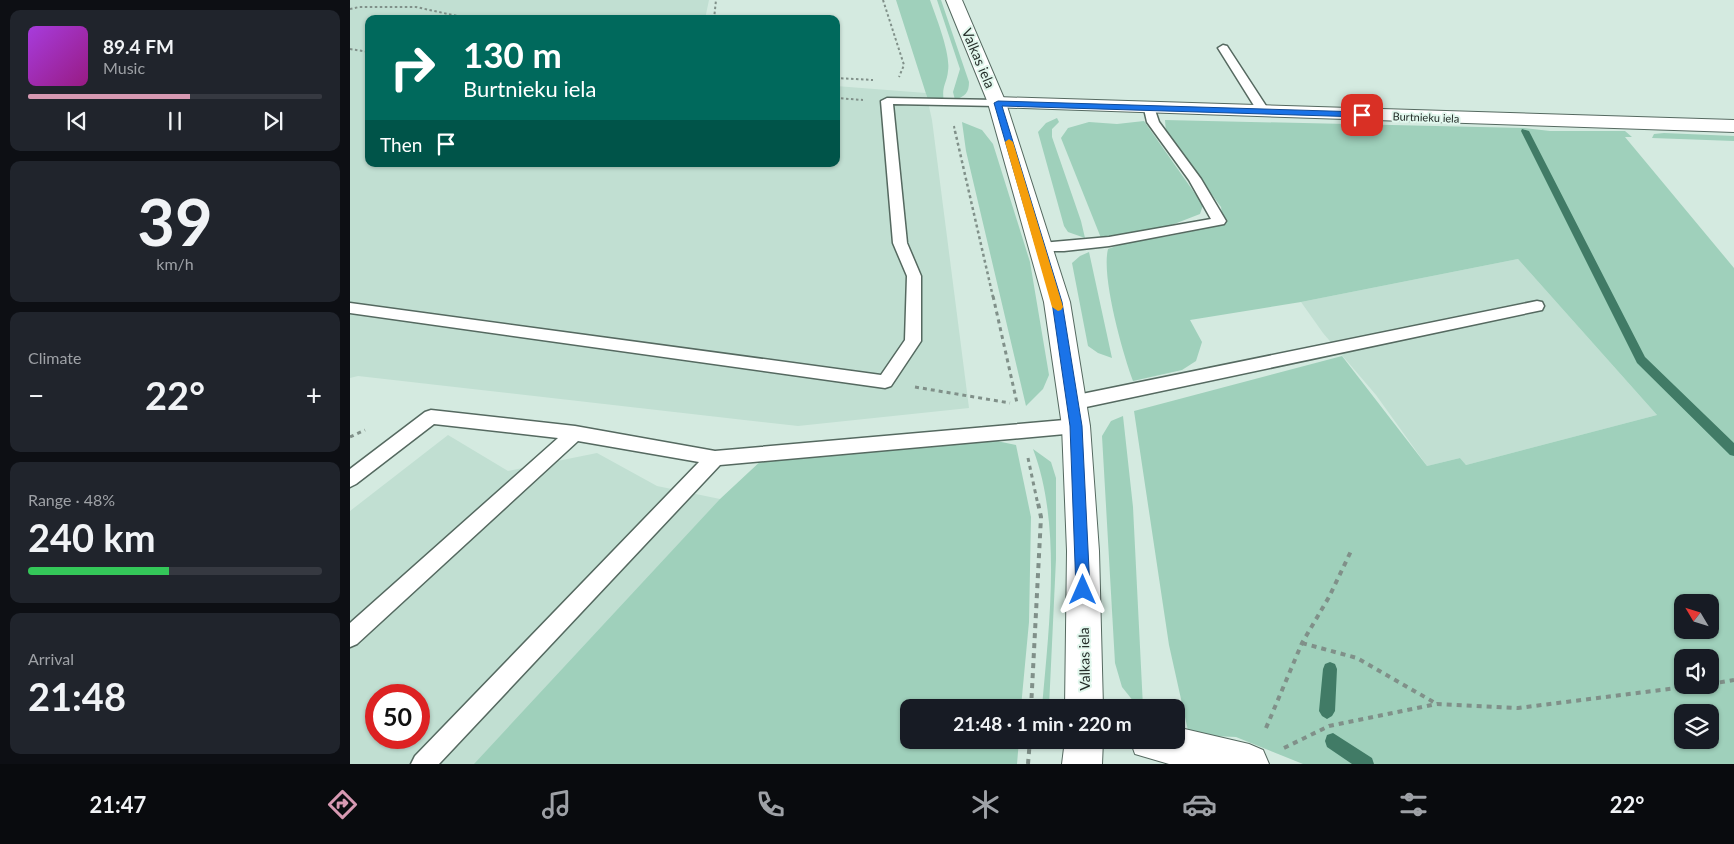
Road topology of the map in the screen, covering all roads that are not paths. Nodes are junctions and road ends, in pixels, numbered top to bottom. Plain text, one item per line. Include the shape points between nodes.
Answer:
1 (954, 0) edge
2 (1223, 48) dead end
3 (998, 103) junction
4 (1150, 109) junction
5 (1264, 112) junction
6 (1734, 126) edge
7 (1041, 248) junction
8 (1537, 306) dead end
9 (350, 308) edge
10 (1074, 414) junction
11 (575, 434) junction
12 (715, 458) junction
13 (350, 479) edge
14 (350, 637) edge
15 (1084, 699) edge
16 (1185, 743) edge
17 (1083, 749) edge
18 (1263, 751) edge
19 (423, 764) edge
20 (1082, 764) edge

1 - 3 main road, Valkas iela
2 - 5 lane
3 - 4 main road, Burtnieku iela
3 - 7 main road, Valkas iela
3 - 9 lane via 887,102 900,244 914,276 913,341 885,382
4 - 5 main road, Burtnieku iela
4 - 7 lane via 1153,122 1195,179 1219,220 1086,246
5 - 6 main road, Burtnieku iela
7 - 10 main road, Valkas iela via 1057,302
8 - 10 lane
10 - 12 lane
10 - 15 main road, Valkas iela via 1083,551
11 - 12 lane
11 - 13 lane via 431,417
11 - 14 lane
12 - 19 lane
16 - 18 main road
17 - 20 main road

